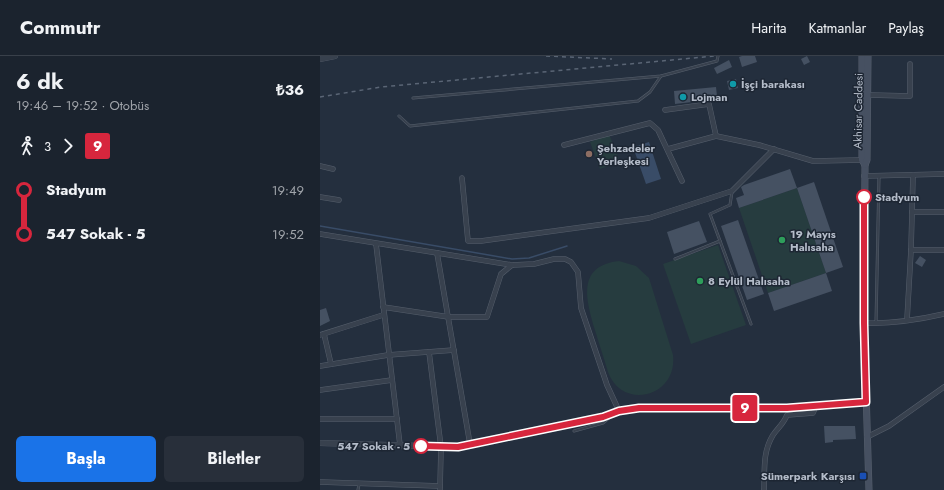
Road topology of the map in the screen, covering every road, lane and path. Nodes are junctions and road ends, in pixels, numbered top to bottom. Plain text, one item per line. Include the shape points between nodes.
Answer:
1 (335, 56) edge
2 (718, 56) edge
3 (862, 56) edge
4 (868, 56) edge
5 (320, 59) edge
6 (910, 64) dead end
7 (662, 76) junction
8 (866, 95) junction
9 (413, 98) dead end
10 (665, 110) dead end
11 (399, 116) dead end
12 (716, 136) junction
13 (564, 146) dead end
14 (668, 149) junction
15 (774, 149) junction
16 (864, 163) junction
17 (320, 166) edge
18 (333, 168) dead end
19 (944, 174) edge
20 (913, 175) junction
21 (864, 176) junction
22 (879, 176) junction
23 (462, 178) dead end
24 (682, 181) dead end
25 (732, 191) junction
26 (320, 196) edge
27 (339, 200) dead end
28 (912, 212) junction
29 (944, 212) edge
30 (320, 234) edge
31 (720, 241) junction
32 (376, 244) junction
33 (911, 250) junction
34 (944, 250) edge
35 (437, 253) junction
36 (675, 258) dead end
37 (512, 265) junction
38 (383, 308) junction
39 (944, 314) edge
40 (384, 315) junction
41 (449, 317) junction
42 (907, 320) junction
43 (864, 323) junction
44 (876, 323) junction
45 (752, 324) dead end
46 (322, 334) edge
47 (454, 350) junction
48 (429, 352) junction
49 (388, 355) junction
50 (331, 364) junction
51 (320, 366) edge
52 (392, 380) junction
53 (944, 387) edge
54 (320, 390) edge
55 (866, 402) junction
56 (816, 406) junction
57 (619, 411) junction
58 (397, 419) junction
59 (320, 420) edge
60 (574, 431) dead end
61 (867, 437) junction
62 (320, 443) edge
63 (470, 444) junction
64 (400, 445) junction
65 (441, 447) junction
66 (320, 482) edge
67 (359, 483) junction
68 (396, 488) edge
69 (440, 488) edge
70 (358, 490) edge
71 (764, 490) edge
72 (869, 490) edge

1 - 5 street
2 - 7 lane via 717,61
3 - 8 main road
4 - 8 main road, Akhisar Caddesi
6 - 8 street via 910,96
7 - 9 lane
7 - 11 lane via 650,92 638,101 410,126
8 - 16 main road, Akhisar Caddesi via 867,160
10 - 12 street via 709,104
12 - 14 street
12 - 15 street
13 - 14 street via 650,123 658,130
14 - 24 street
15 - 16 street via 813,161
15 - 25 street
16 - 21 main road, Akhisar Caddesi
17 - 18 street
19 - 20 street
20 - 22 street
20 - 28 street
21 - 22 street
21 - 43 main road, Akhisar Caddesi
22 - 44 lane
23 - 25 street via 468,241 649,218
25 - 31 lane via 730,205 710,214
26 - 27 street
28 - 29 street
28 - 33 street
30 - 32 street
31 - 36 lane
31 - 45 lane
32 - 35 street
32 - 38 street
33 - 34 street
33 - 42 street
35 - 37 street
35 - 41 street
37 - 41 street via 500,274 487,317
37 - 57 street via 559,259 571,262 578,272 581,308 607,385
38 - 40 street
38 - 41 street
39 - 42 street
40 - 46 street
40 - 49 street
41 - 47 street
42 - 44 street
43 - 44 street
43 - 55 main road, Akhisar Caddesi
46 - 50 street
47 - 48 street
47 - 63 street
48 - 49 street
48 - 65 street
49 - 50 street
49 - 52 street
50 - 51 street
52 - 54 street
52 - 58 street
53 - 61 street via 901,418
55 - 56 street
55 - 61 main road, Akhisar Caddesi
56 - 57 street via 639,408
56 - 71 street via 813,412 788,415 773,436 764,463
57 - 60 lane via 603,423
57 - 63 street via 603,417
58 - 59 street
58 - 64 street
61 - 72 main road, Akhisar Caddesi
62 - 64 street
63 - 65 street
64 - 65 street
65 - 69 street
66 - 67 street
67 - 68 street
67 - 70 lane
68 - 69 street

